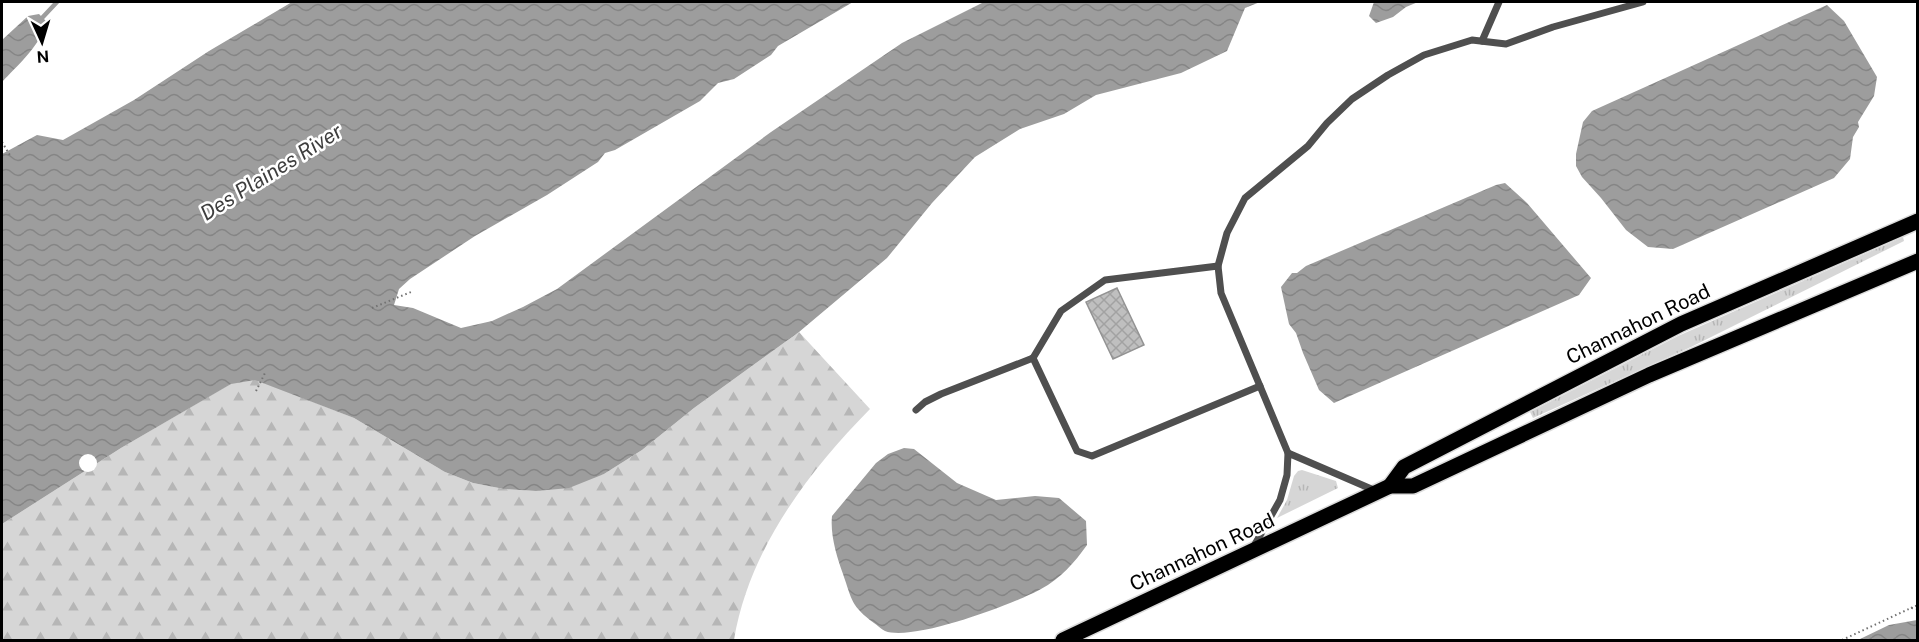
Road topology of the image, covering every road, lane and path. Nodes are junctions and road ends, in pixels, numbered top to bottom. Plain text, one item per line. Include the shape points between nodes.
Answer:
1 (1499, 2) edge
2 (1642, 2) edge
3 (1482, 41) junction
4 (2, 142) edge
5 (11, 157) dead end
6 (1917, 221) edge
7 (1916, 262) edge
8 (1218, 266) junction
9 (411, 292) dead end
10 (372, 308) dead end
11 (1033, 358) junction
12 (264, 373) dead end
13 (1260, 386) junction
14 (256, 391) dead end
15 (916, 410) dead end
16 (1288, 453) junction
17 (1384, 489) junction
18 (1251, 552) junction
19 (1917, 607) edge
20 (1063, 640) edge
21 (1842, 640) edge

1 - 3 lane
2 - 3 lane via 1506,44
3 - 8 lane via 1472,40 1424,55 1352,99 1308,146 1245,198 1227,233
4 - 5 path
6 - 17 main road, Channahon Road via 1681,324 1404,468
7 - 17 main road, Channahon Road via 1649,375 1413,486
8 - 11 lane via 1105,280 1061,311
8 - 13 lane via 1221,293
9 - 10 path
11 - 13 lane via 1077,451 1092,456
11 - 15 lane via 941,394
12 - 14 path
13 - 16 lane
16 - 17 lane
16 - 18 lane via 1281,500
17 - 18 main road, Channahon Road
18 - 20 main road, Channahon Road
19 - 21 path

